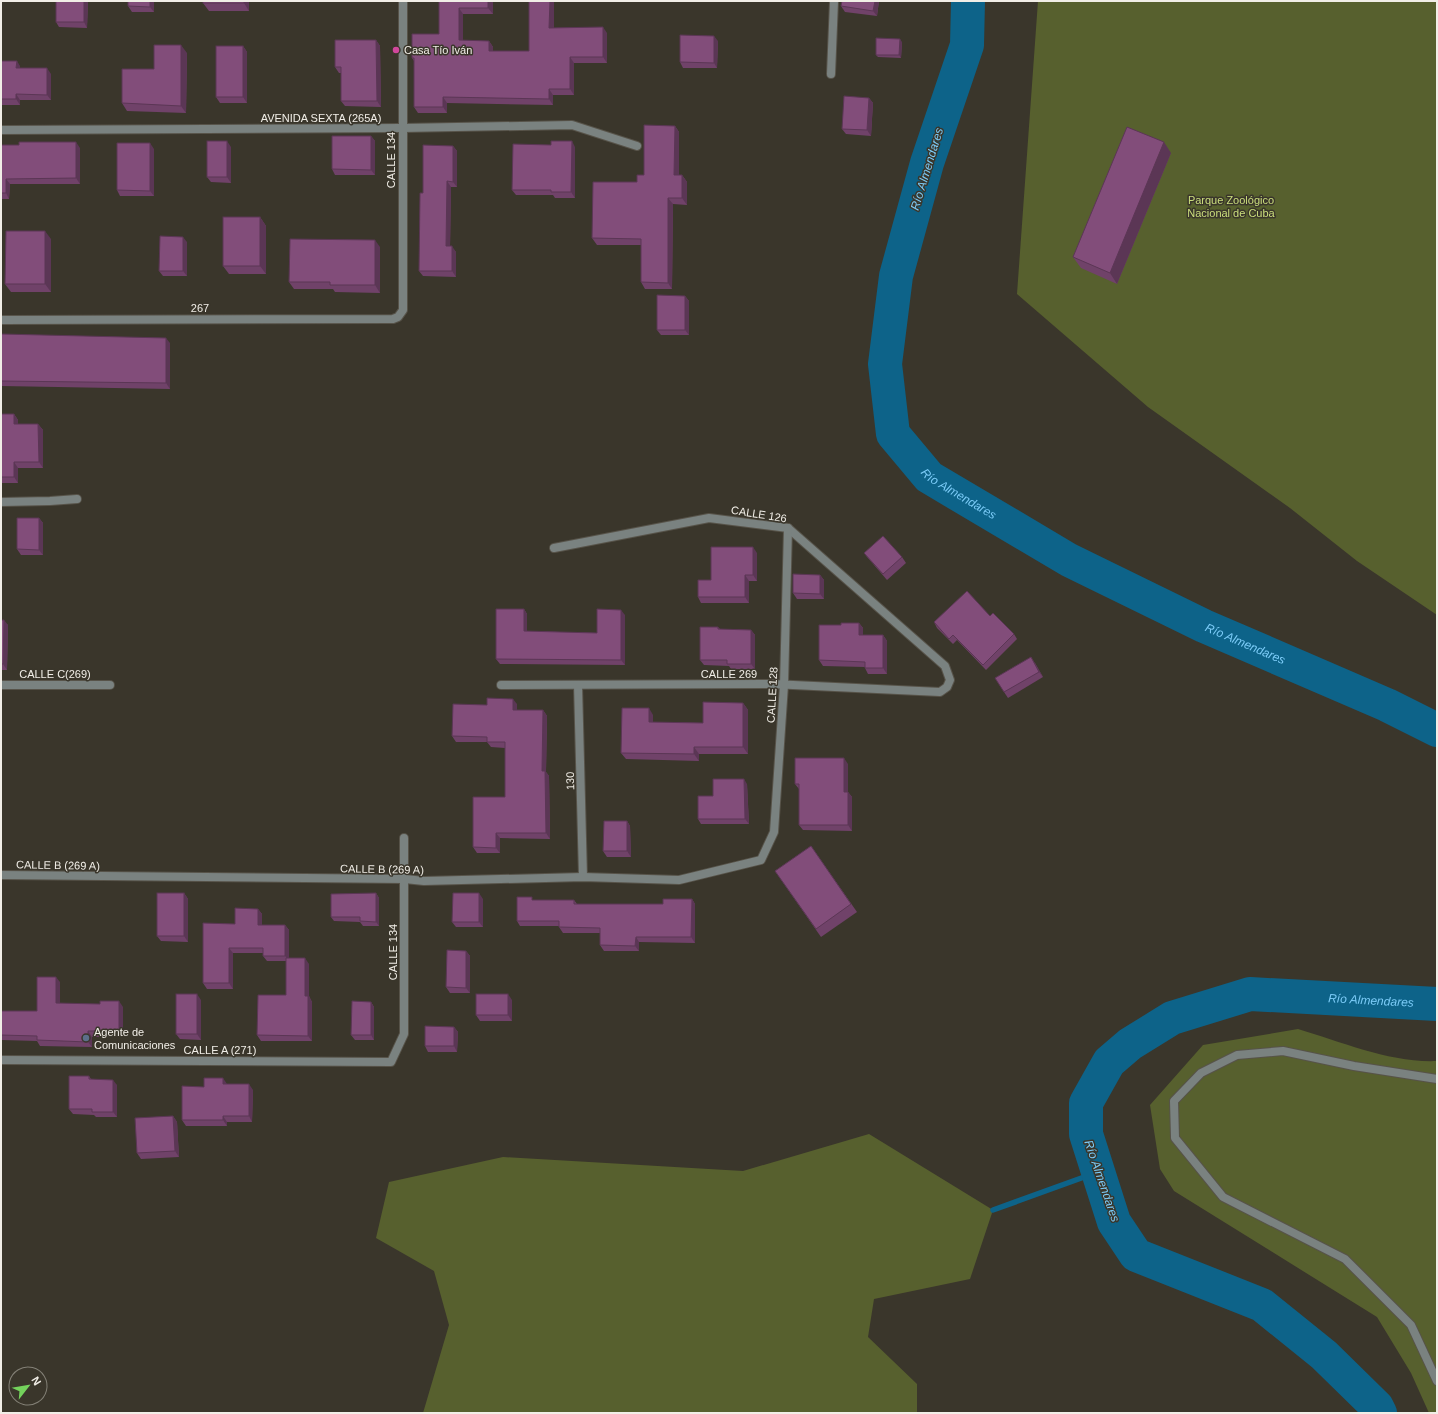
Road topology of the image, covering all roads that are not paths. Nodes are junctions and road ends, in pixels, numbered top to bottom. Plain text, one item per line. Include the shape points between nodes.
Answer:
1 (403, 1) edge
2 (834, 1) edge
3 (831, 74) dead end
4 (402, 128) junction
5 (1, 130) edge
6 (637, 146) dead end
7 (398, 317) joint
8 (1, 320) edge
9 (77, 499) dead end
10 (1, 502) edge
11 (788, 528) junction
12 (554, 548) dead end
13 (950, 680) joint
14 (1, 685) edge
15 (110, 685) dead end
16 (501, 685) dead end
17 (578, 685) junction
18 (784, 685) junction
19 (404, 838) dead end
20 (761, 860) joint
21 (1, 875) edge
22 (583, 877) junction
23 (405, 879) junction
24 (1, 1060) edge
25 (391, 1062) joint
26 (1437, 1079) edge
27 (1437, 1382) edge

1 - 4 street, CALLE 134
2 - 3 street
4 - 5 street, AVENIDA SEXTA (265A)
4 - 6 street, AVENIDA SEXTA (265A) via 572,125
4 - 7 street, CALLE 134 via 403,310
7 - 8 street, 267
9 - 10 street
11 - 12 street, CALLE 126 via 709,518
11 - 13 street, CALLE 126 via 945,666
11 - 18 street, CALLE 128
13 - 18 street, CALLE 269 via 947,687 940,692
14 - 15 street, CALLE C(269)
16 - 17 street, CALLE 269
17 - 18 street, CALLE 269
17 - 22 street, 130
18 - 20 street, CALLE 128 via 774,832
19 - 23 street, CALLE 134
20 - 22 street, CALLE B (269 A) via 679,880
21 - 23 street, CALLE B (269 A)
22 - 23 street, CALLE B (269 A) via 424,881
23 - 25 street, CALLE 134 via 404,1034
24 - 25 street, CALLE A (271)
26 - 27 street via 1354,1066 1283,1051 1237,1055 1201,1073 1174,1101 1175,1138 1223,1197 1345,1259 1411,1326

